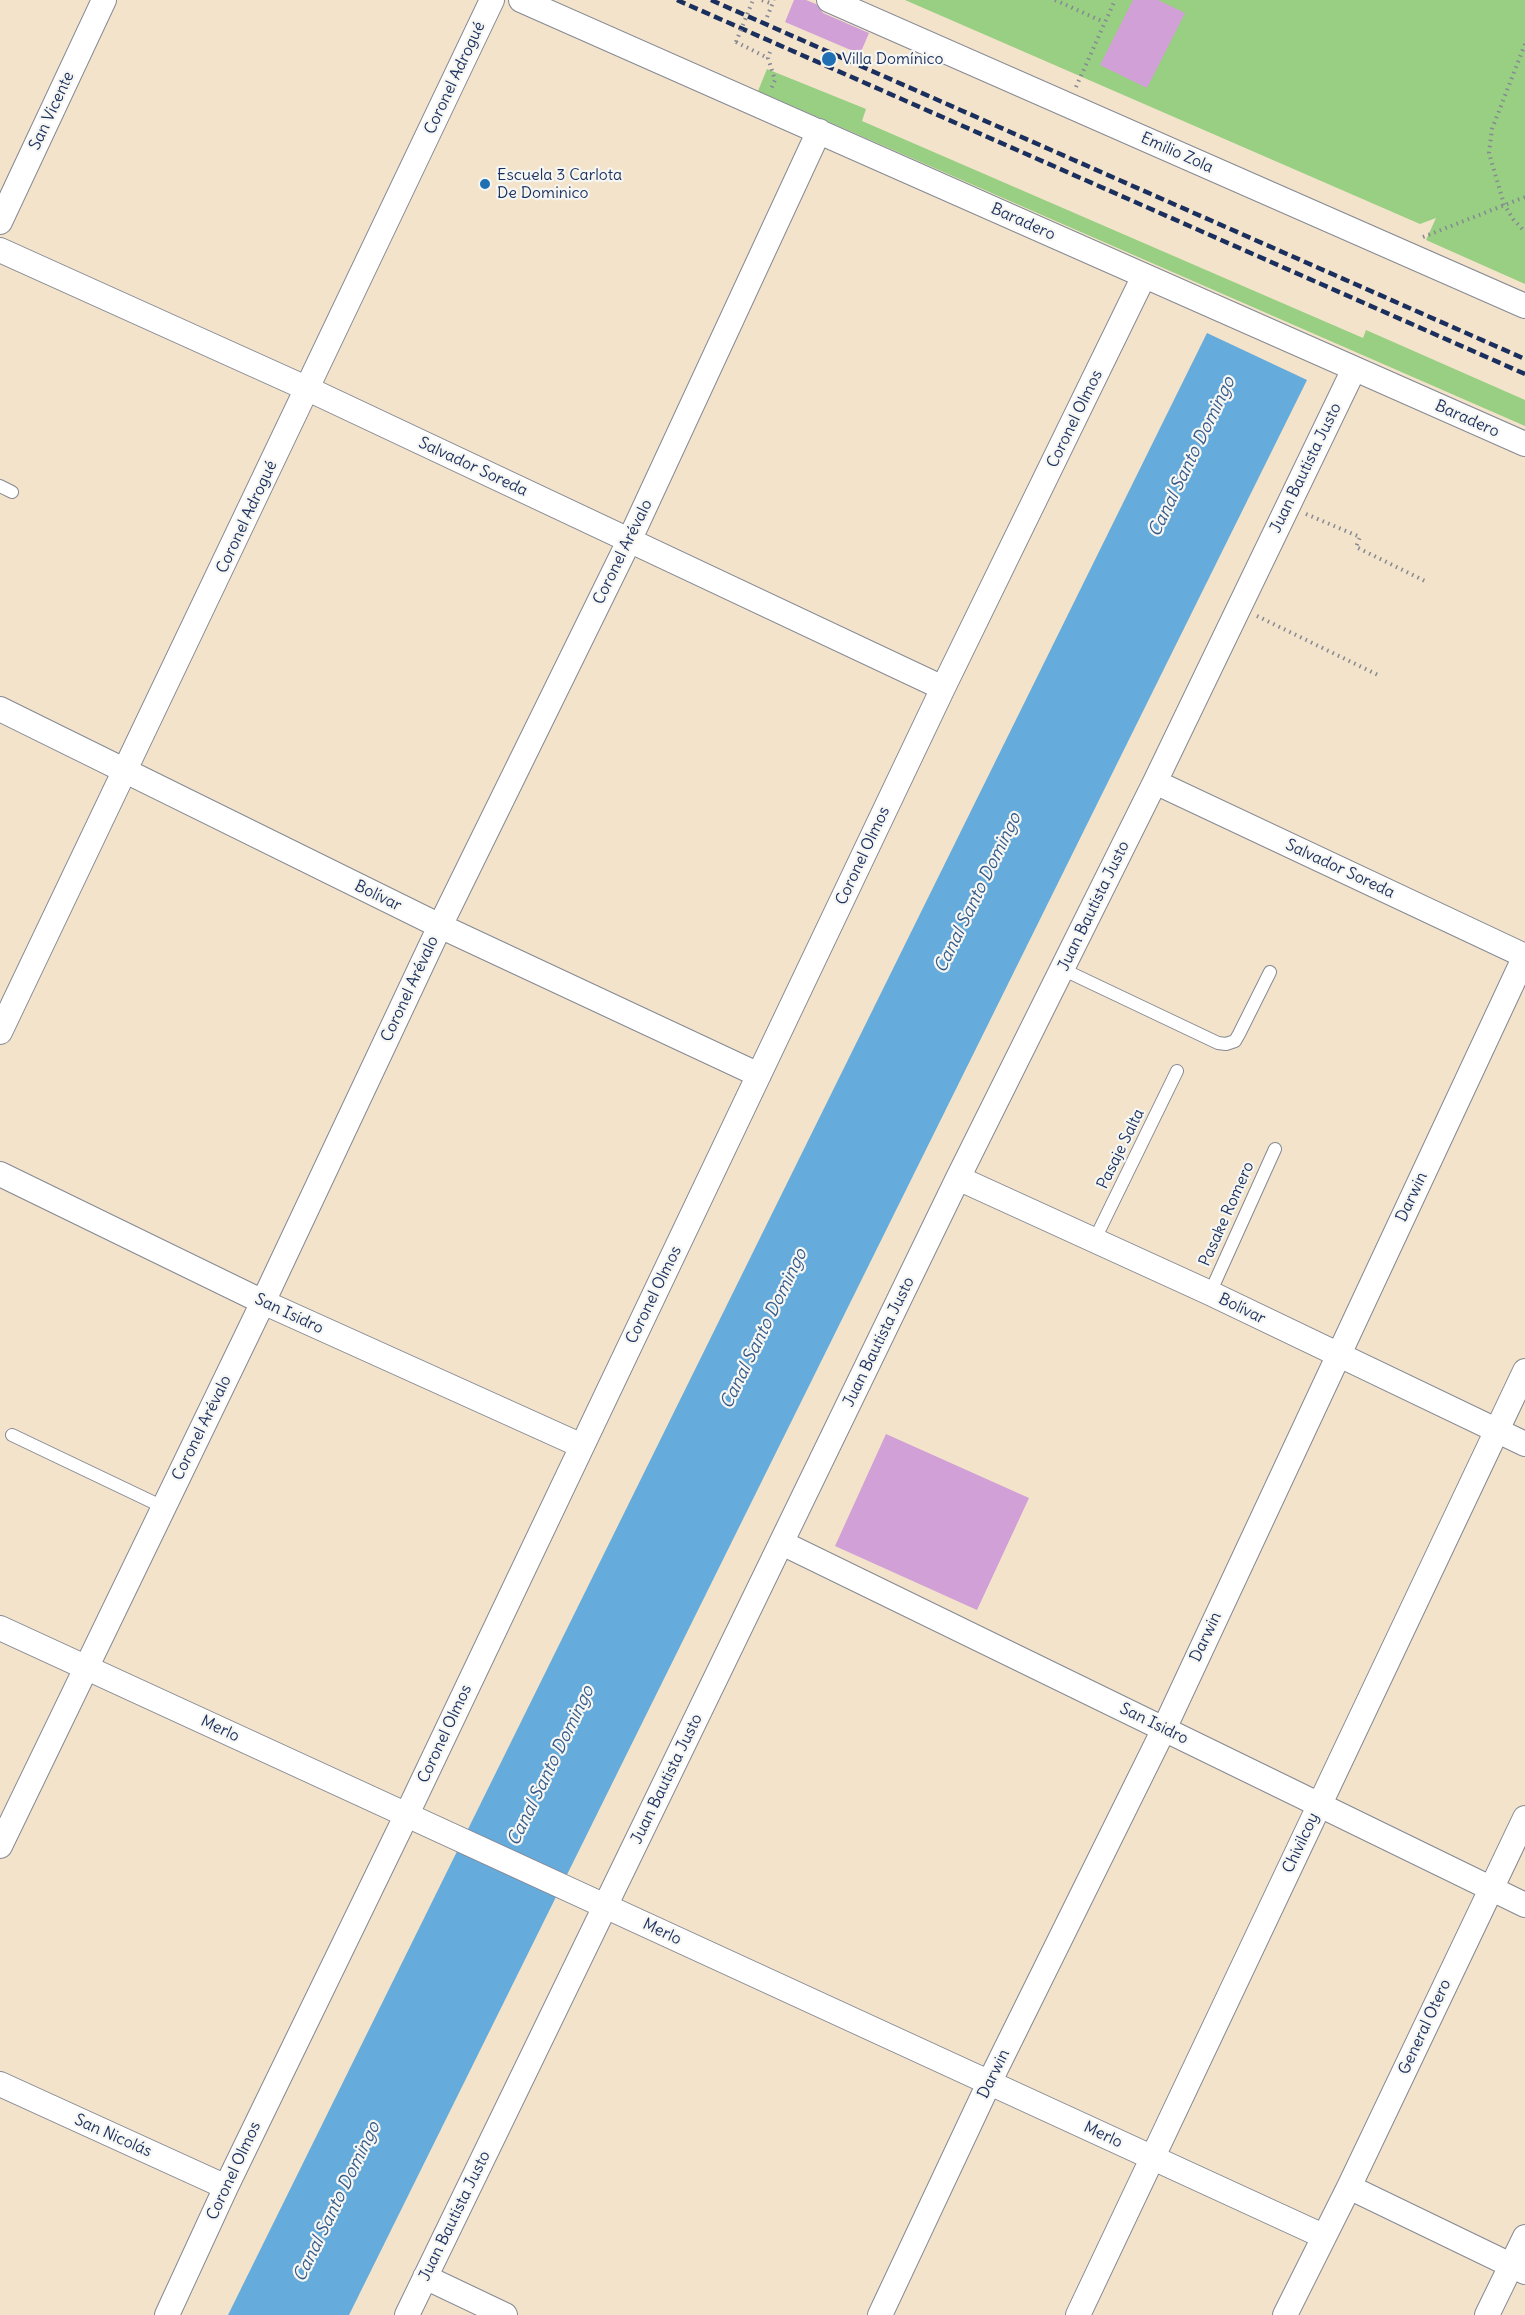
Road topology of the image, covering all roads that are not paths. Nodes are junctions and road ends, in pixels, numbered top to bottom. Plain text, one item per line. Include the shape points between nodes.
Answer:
1 (104, 0) edge
2 (492, 0) edge
3 (521, 0) edge
4 (829, 0) edge
5 (819, 131) junction
6 (0, 222) edge
7 (0, 250) edge
8 (1144, 276) junction
9 (1525, 306) edge
10 (1354, 369) junction
11 (308, 388) junction
12 (1525, 444) edge
13 (629, 541) junction
14 (943, 688) junction
15 (0, 710) edge
16 (125, 772) junction
17 (1155, 782) junction
18 (440, 926) junction
19 (1525, 956) edge
20 (1062, 969) junction
21 (1270, 972) dead end
22 (0, 1032) edge
23 (1177, 1071) dead end
24 (759, 1075) junction
25 (1275, 1149) dead end
26 (0, 1174) edge
27 (958, 1178) junction
28 (1094, 1241) junction
29 (1210, 1293) junction
30 (263, 1302) junction
31 (1338, 1355) junction
32 (1525, 1371) edge
33 (1497, 1430) junction
34 (12, 1436) dead end
35 (1525, 1443) edge
36 (582, 1446) junction
37 (163, 1507) junction
38 (782, 1543) junction
39 (0, 1628) edge
40 (85, 1667) junction
41 (1164, 1729) junction
42 (1319, 1804) junction
43 (407, 1814) junction
44 (1525, 1818) edge
45 (0, 1846) edge
46 (1491, 1889) junction
47 (1525, 1905) edge
48 (606, 1906) junction
49 (989, 2083) junction
50 (0, 2085) edge
51 (1152, 2157) junction
52 (226, 2187) junction
53 (1349, 2187) junction
54 (1323, 2236) junction
55 (1525, 2237) edge
56 (1518, 2268) edge
57 (426, 2277) junction
58 (167, 2315) edge
59 (407, 2315) edge
60 (506, 2315) edge
61 (880, 2315) edge
62 (1078, 2315) edge
63 (1286, 2315) edge
64 (1487, 2315) edge

1 - 6 street, San Vicente
2 - 11 street, Coronel Adrogué
3 - 5 street, Baradero
4 - 9 street, Emilio Zola
5 - 8 street, Baradero
5 - 13 street, Coronel Arévalo
7 - 11 street, Salvador Soreda
8 - 10 street, Baradero
8 - 14 street, Coronel Olmos
10 - 12 street, Baradero
10 - 17 street, Juan Bautista Justo
11 - 13 street, Salvador Soreda
11 - 16 street, Coronel Adrogué
13 - 14 street, Salvador Soreda
13 - 18 street, Coronel Arévalo
14 - 24 street, Coronel Olmos
15 - 16 street, Bolívar
16 - 18 street, Bolívar
16 - 22 street, Coronel Adrogué
17 - 19 street, Salvador Soreda
17 - 20 street, Juan Bautista Justo
18 - 24 street, Bolívar
18 - 30 street, Coronel Arévalo
19 - 31 street, Darwin
20 - 21 lane via 1226,1044 1235,1041
20 - 27 street, Juan Bautista Justo
23 - 28 lane, Pasaje Salta
24 - 36 street, Coronel Olmos
25 - 29 lane, Pasake Romero
26 - 30 street, San Isidro
27 - 28 street, Bolívar
27 - 38 street, Juan Bautista Justo
28 - 29 street, Bolívar
29 - 31 street, Bolívar
30 - 36 street, San Isidro
30 - 37 street, Coronel Arévalo
31 - 33 street, Bolívar
31 - 41 street, Darwin
32 - 33 street, Chivilcoy
33 - 35 street, Bolívar
33 - 42 street, Chivilcoy
34 - 37 lane
36 - 43 street, Coronel Olmos
37 - 40 street, Coronel Arévalo
38 - 41 street, San Isidro
38 - 48 street, Juan Bautista Justo
39 - 40 street, Merlo
40 - 43 street, Merlo
40 - 45 street, Coronel Arévalo
41 - 42 street, San Isidro
41 - 49 street, Darwin
42 - 46 street, San Isidro
42 - 51 street, Chivilcoy
43 - 48 street, Merlo
43 - 52 street, Coronel Olmos
44 - 46 street, General Otero
46 - 47 street, San Isidro
46 - 53 street, General Otero
48 - 49 street, Merlo
48 - 57 street, Juan Bautista Justo
49 - 51 street, Merlo
49 - 61 street, Darwin
50 - 52 street, San Nicolás
51 - 54 street, Merlo
51 - 62 street, Chivilcoy
52 - 58 street, Coronel Olmos
53 - 54 street, General Otero
53 - 56 street
54 - 63 street
55 - 56 street
56 - 64 street
57 - 59 street, Juan Bautista Justo
57 - 60 street

